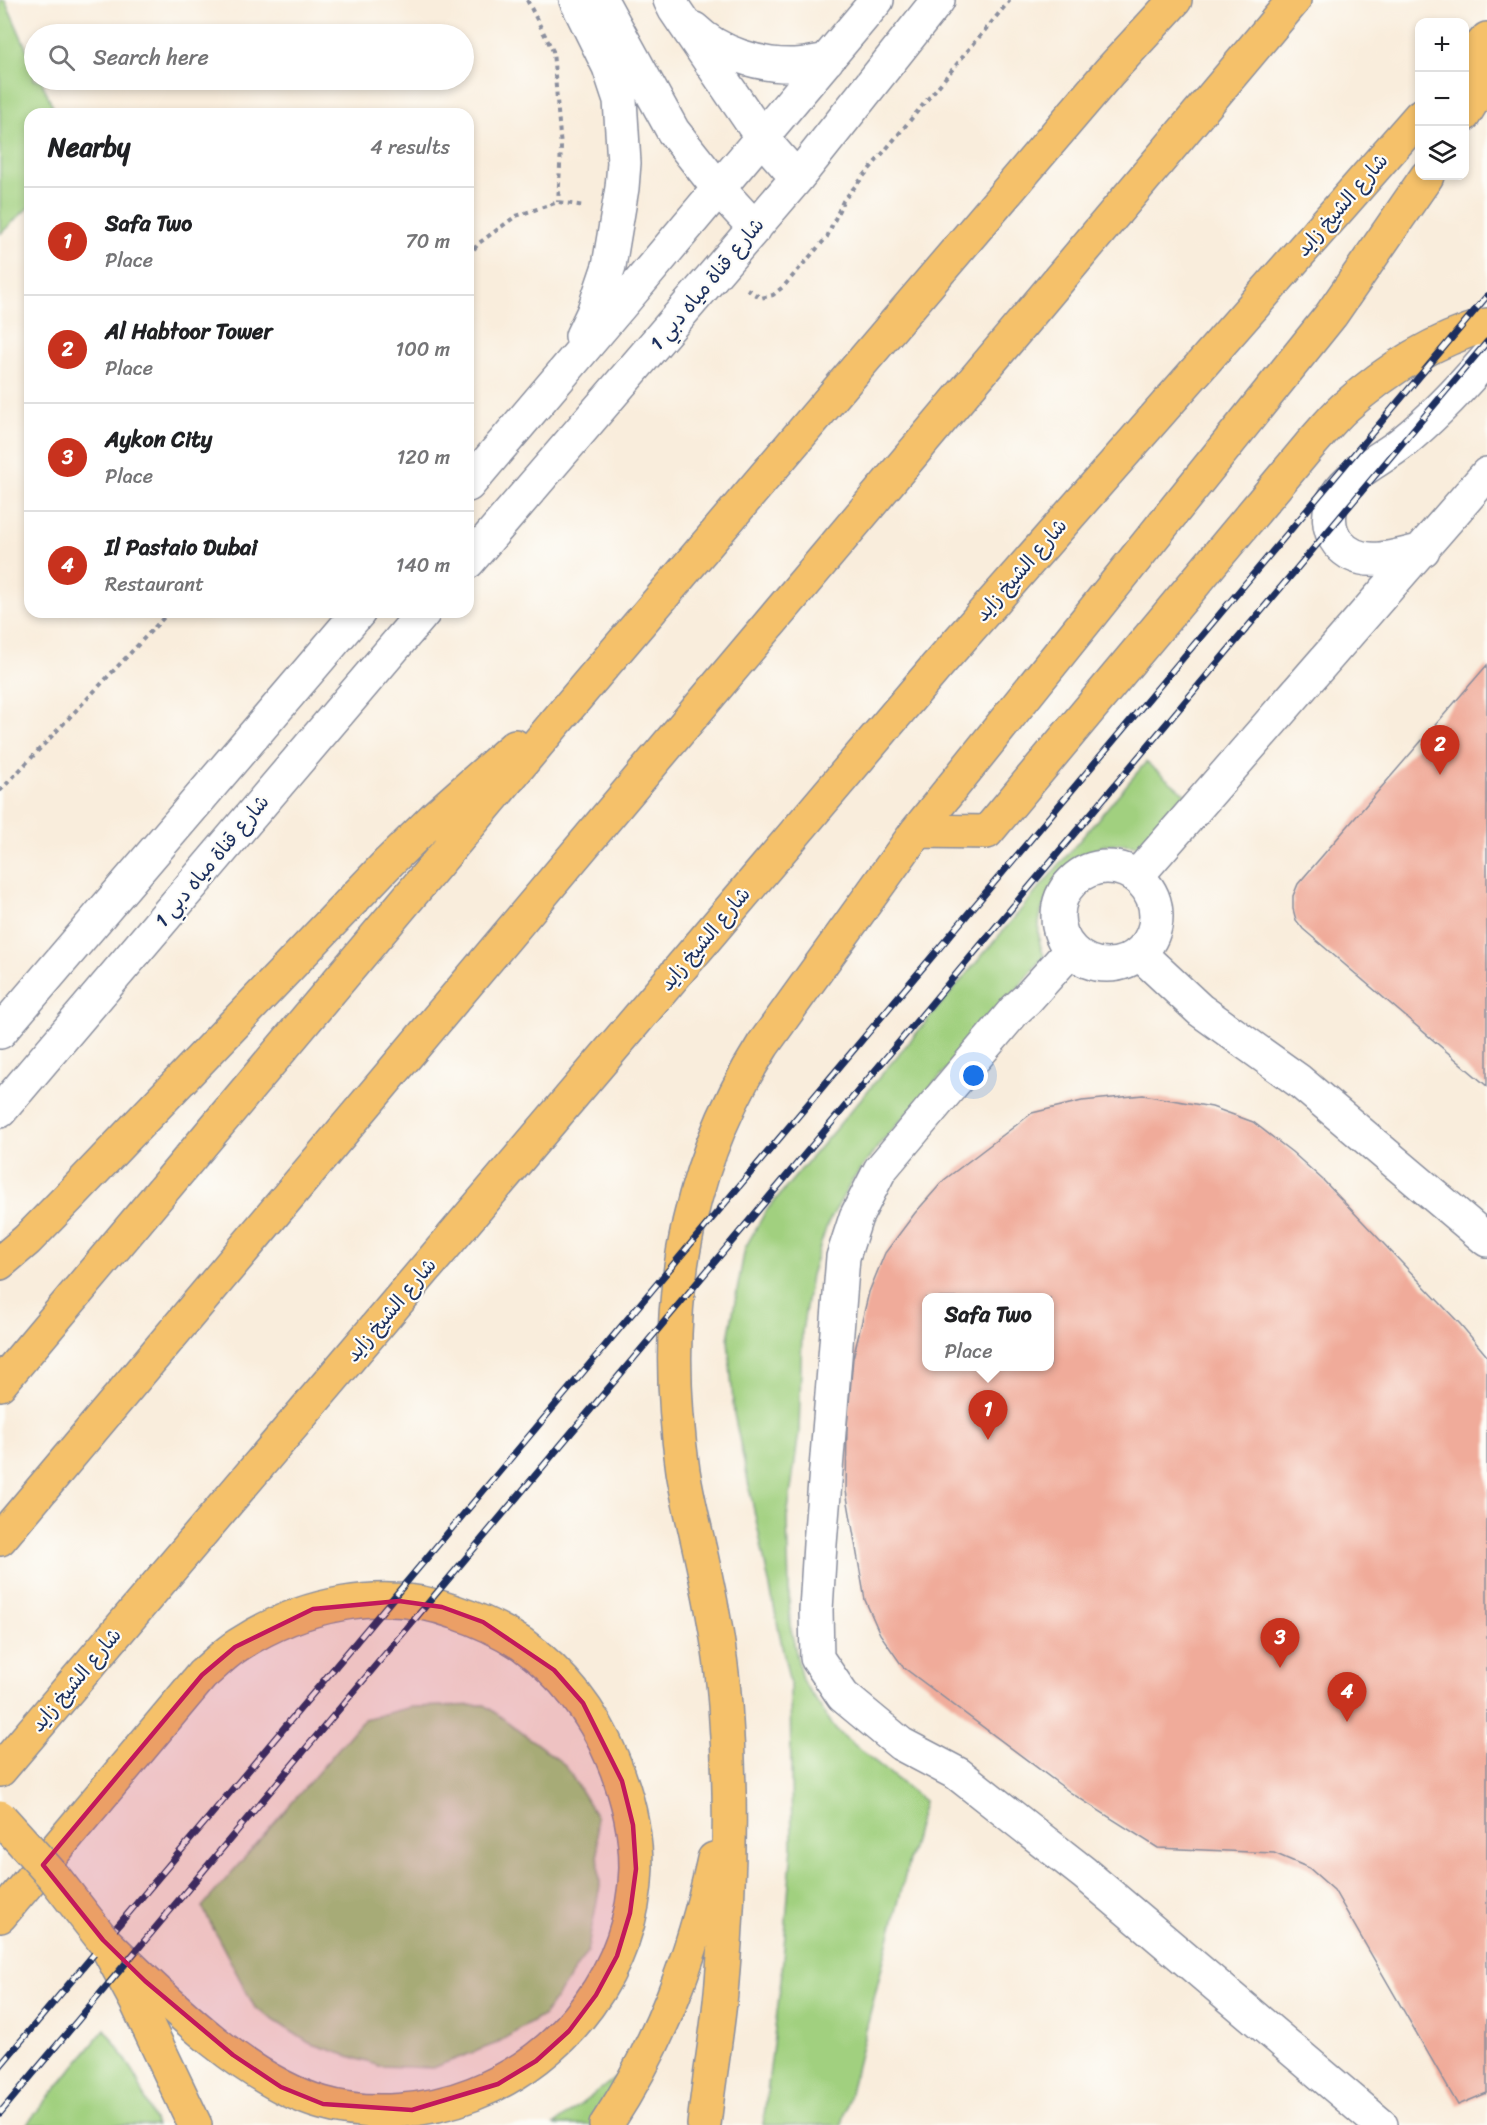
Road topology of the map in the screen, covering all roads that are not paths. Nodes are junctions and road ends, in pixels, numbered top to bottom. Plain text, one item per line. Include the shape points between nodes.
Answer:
1 (576, 0) edge
2 (601, 0) edge
3 (877, 0) edge
4 (938, 0) edge
5 (1175, 0) edge
6 (1294, 0) edge
7 (673, 5) edge
8 (1487, 39) edge
9 (1469, 59) edge
10 (827, 60) junction
11 (1487, 77) edge
12 (1469, 107) edge
13 (1415, 121) edge
14 (762, 138) junction
15 (797, 178) junction
16 (1423, 180) edge
17 (718, 188) junction
18 (755, 228) junction
19 (1487, 325) edge
20 (1487, 358) edge
21 (565, 372) junction
22 (1487, 474) edge
23 (474, 478) edge
24 (1423, 550) junction
25 (474, 555) edge
26 (354, 618) edge
27 (419, 618) edge
28 (587, 685) junction
29 (917, 831) junction
30 (1137, 876) junction
31 (1071, 950) junction
32 (1140, 954) junction
33 (0, 1032) edge
34 (0, 1111) edge
35 (1487, 1240) edge
36 (0, 1263) edge
37 (0, 1384) edge
38 (0, 1539) edge
39 (728, 1768) junction
40 (0, 1770) edge
41 (0, 1818) edge
42 (0, 1916) edge
43 (104, 1940) junction
44 (195, 2125) edge
45 (606, 2125) edge
46 (704, 2125) edge
47 (1381, 2125) edge

1 - 21 street via 609,67 620,100 624,163 609,266 593,313
2 - 17 street via 672,131
3 - 10 street
4 - 15 street, شارع قناة مياه دبي 1
5 - 28 main road via 1109,72
6 - 38 main road
7 - 10 street via 698,33 728,51 760,62 793,65
7 - 14 street
8 - 9 main road
10 - 14 street
11 - 12 main road
13 - 40 main road, شارع الشيخ زايد via 936,667
14 - 15 street
14 - 17 street
15 - 18 street, شارع قناة مياه دبي 1
16 - 29 main road via 1331,315
17 - 18 street
17 - 21 street
18 - 25 street, شارع قناة مياه دبي 1
19 - 29 main road via 1425,350 1382,377 1344,408 987,832
20 - 24 street via 1432,417 1345,484 1329,512 1330,528 1348,553 1378,560
21 - 23 street
22 - 24 street
24 - 30 street
26 - 33 street
27 - 34 street, شارع قناة مياه دبي 1
28 - 36 main road via 486,771 389,862 69,1197
28 - 37 main road
29 - 39 main road via 743,1076 707,1157 690,1215 676,1309 677,1418 684,1473 718,1642
30 - 31 street via 1122,869 1090,870 1065,890 1058,921
30 - 32 street via 1155,900 1157,915 1150,943
31 - 32 street via 1086,961 1105,966 1123,964
31 - 47 street via 880,1170 856,1217 843,1257 820,1544 817,1658 843,1696 901,1744 958,1774 1084,1873
32 - 35 street via 1200,1010 1299,1081
39 - 45 main road via 706,1894 688,1955 662,2026 632,2086
39 - 46 main road via 722,1981
41 - 43 main road, bridge
42 - 43 main road via 202,1675 235,1647 273,1625 313,1609 356,1601 399,1601 442,1607 483,1622 520,1643 561,1678 605,1740 622,1781 633,1825 636,1869 630,1913 617,1956 602,1986 569,2031 536,2061 498,2084 456,2101 412,2110 367,2110 323,2104 281,2087 188,2020
43 - 44 main road

